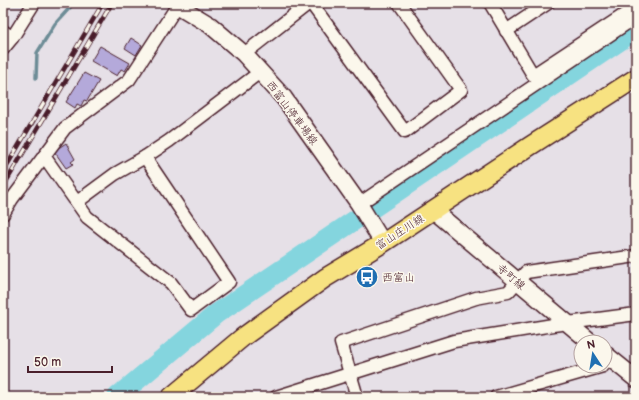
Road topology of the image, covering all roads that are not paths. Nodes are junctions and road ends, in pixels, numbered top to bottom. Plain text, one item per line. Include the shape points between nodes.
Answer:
1 (34, 3) edge
2 (310, 3) edge
3 (399, 3) edge
4 (490, 3) edge
5 (548, 3) edge
6 (633, 3) edge
7 (178, 4) edge
8 (636, 17) edge
9 (506, 31) junction
10 (8, 35) edge
11 (3, 49) edge
12 (244, 54) junction
13 (260, 72) junction
14 (636, 78) edge
15 (44, 156) junction
16 (145, 157) junction
17 (77, 202) junction
18 (358, 204) junction
19 (434, 210) junction
20 (3, 214) edge
21 (383, 243) junction
22 (636, 256) edge
23 (517, 282) junction
24 (636, 314) edge
25 (569, 324) junction
26 (581, 334) edge
27 (613, 366) edge
28 (350, 373) junction
29 (573, 373) edge
30 (636, 379) edge
31 (171, 397) edge
32 (276, 397) edge
33 (357, 397) edge
34 (496, 397) edge

1 - 10 street
2 - 3 street via 405,132 461,90
2 - 12 street
4 - 9 street
5 - 9 street
6 - 9 street via 636,7 533,75
7 - 12 main road, 西富山停車場線 via 210,25
7 - 15 street via 129,80 65,128
8 - 18 street
10 - 11 street
12 - 13 main road, 西富山停車場線
13 - 16 street
13 - 18 main road, 西富山停車場線 via 284,98
14 - 19 main road, 富山庄川線
15 - 17 street
15 - 20 street
16 - 17 street via 115,174
16 - 17 street via 229,282 191,310 171,283 87,217
18 - 21 main road, 西富山停車場線
19 - 21 main road, 富山庄川線
19 - 23 main road, 寺町線
21 - 31 main road, 富山庄川線 via 325,278 243,337
22 - 23 street via 526,272
23 - 25 main road, 寺町線
23 - 28 street via 508,292 476,298 341,343
24 - 25 street
25 - 26 main road, 寺町線
25 - 28 street via 454,341
27 - 30 main road
28 - 32 street
28 - 33 street
29 - 34 street

